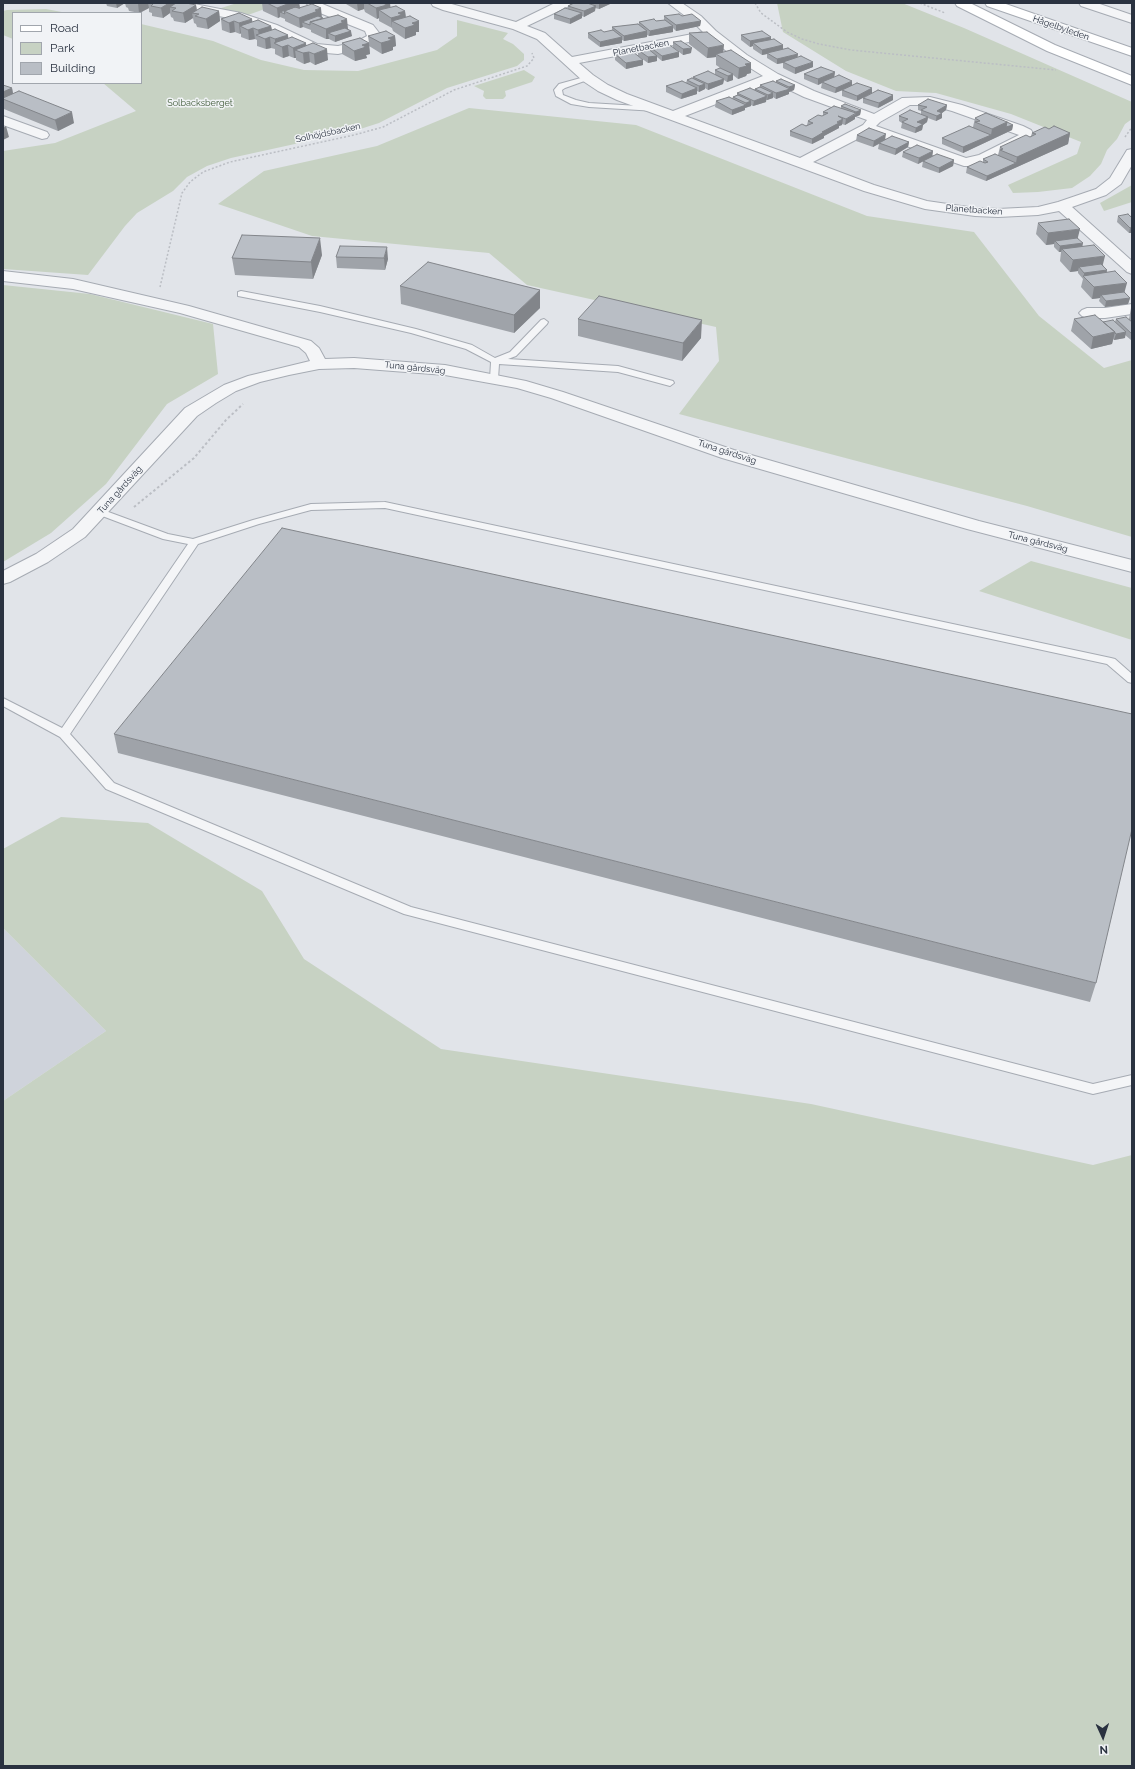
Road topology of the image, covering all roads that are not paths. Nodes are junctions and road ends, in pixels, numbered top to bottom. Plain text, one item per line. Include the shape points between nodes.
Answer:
1 (176, 3) edge
2 (312, 3) edge
3 (437, 3) edge
4 (565, 3) edge
5 (674, 3) edge
6 (961, 3) edge
7 (991, 3) edge
8 (1012, 3) edge
9 (1085, 3) edge
10 (1132, 19) edge
11 (517, 26) junction
12 (712, 34) junction
13 (1132, 45) edge
14 (1132, 52) edge
15 (570, 61) junction
16 (773, 77) junction
17 (588, 78) junction
18 (1132, 81) edge
19 (656, 109) junction
20 (673, 116) junction
21 (3, 120) edge
22 (871, 123) junction
23 (42, 135) dead end
24 (1132, 153) edge
25 (801, 163) junction
26 (1062, 206) junction
27 (1124, 244) dead end
28 (1109, 247) junction
29 (1132, 269) edge
30 (3, 276) edge
31 (240, 294) dead end
32 (1132, 309) edge
33 (1088, 313) dead end
34 (544, 322) dead end
35 (495, 361) junction
36 (319, 364) junction
37 (494, 379) junction
38 (670, 383) dead end
39 (100, 512) junction
40 (194, 542) junction
41 (1132, 566) edge
42 (3, 578) edge
43 (1132, 680) edge
44 (3, 701) edge
45 (64, 734) junction
46 (1132, 1080) edge

1 - 2 street via 237,16 273,28 314,48 338,50 360,45 373,38 374,34 369,28
3 - 11 street, Planetbacken
4 - 11 street
5 - 12 street via 697,19
6 - 18 main road via 1058,51
7 - 14 main road, Hågelbyleden
8 - 13 main road, Hågelbyleden
9 - 10 street
11 - 15 street, Planetbacken via 542,36
12 - 15 street, Planetbacken
12 - 16 street
15 - 17 street, Planetbacken
16 - 20 street
16 - 22 street
17 - 19 street, Planetbacken via 603,88
17 - 19 lane via 562,86 558,90 560,96 589,105
19 - 20 street, Planetbacken
20 - 25 street, Planetbacken
21 - 23 street
22 - 22 street via 964,162 984,158 1028,136 1011,127 930,101 907,101
22 - 25 street
24 - 26 street, Planetbacken via 1116,181 1101,192
25 - 26 street, Planetbacken via 903,199 949,209 1017,212
26 - 28 street
27 - 28 street
28 - 29 street
30 - 36 street via 73,284 184,309 305,344 313,351
31 - 35 lane via 320,309 413,331 469,347
32 - 33 street
34 - 35 lane via 513,354
35 - 37 lane
35 - 38 lane via 618,369
36 - 37 street, Tuna gårdsväg via 354,363 416,367
36 - 39 street, Tuna gårdsväg via 254,379 210,399 191,412
37 - 41 street, Tuna gårdsväg via 557,395 728,454 822,482 973,525
39 - 40 lane via 166,536
39 - 42 street, Tuna gårdsväg via 79,533 60,546
40 - 43 lane via 311,507 385,505 1111,662
40 - 45 lane
44 - 45 lane
45 - 46 lane via 110,786 408,911 1093,1089

